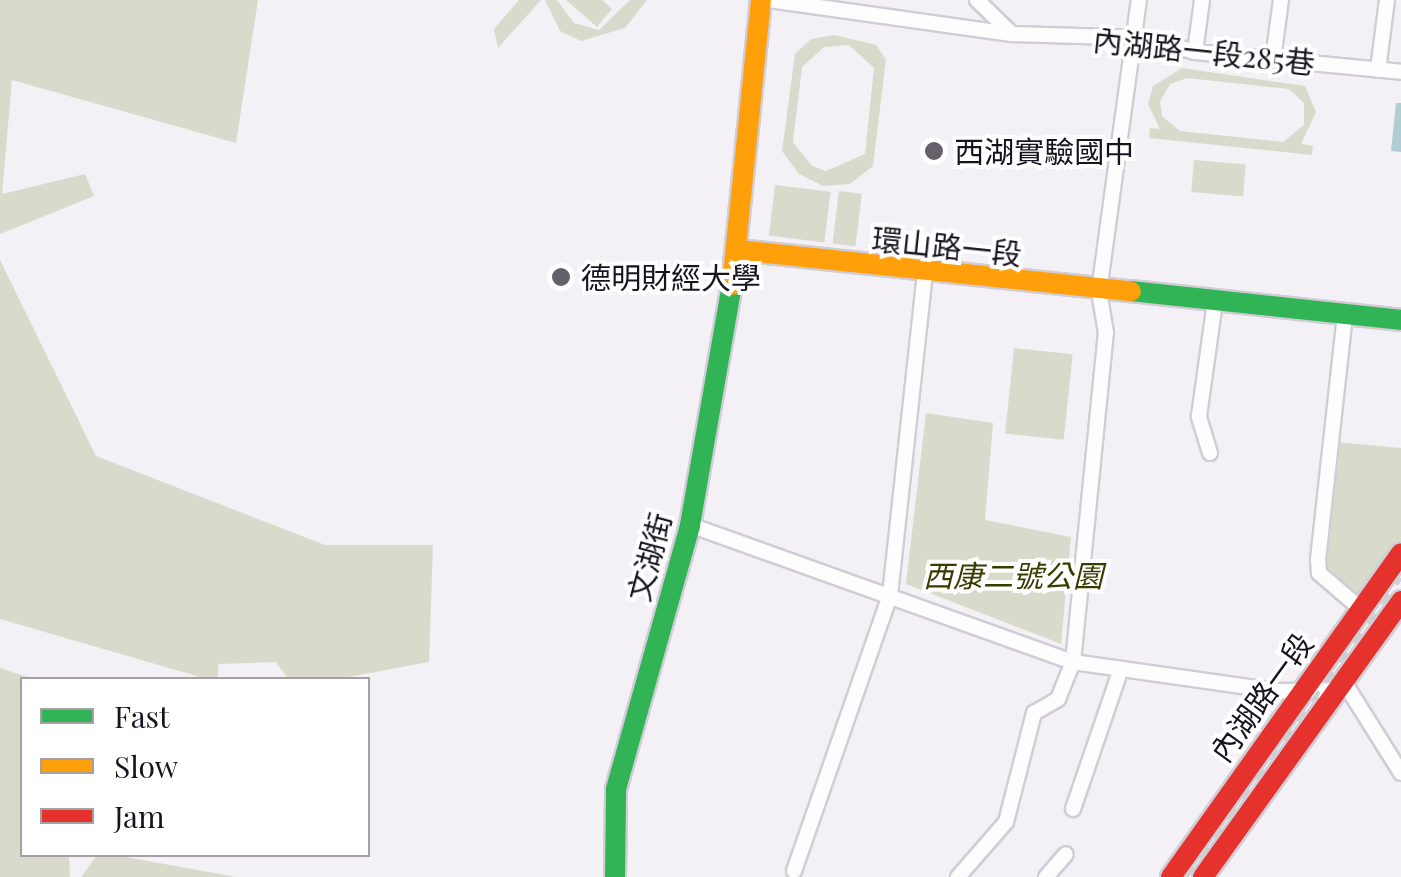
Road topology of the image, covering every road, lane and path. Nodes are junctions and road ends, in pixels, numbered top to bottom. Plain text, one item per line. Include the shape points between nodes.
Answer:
1 (761, 0) edge
2 (769, 0) edge
3 (1139, 0) edge
4 (1202, 0) edge
5 (1281, 0) edge
6 (1387, 0) edge
7 (852, 4) edge
8 (985, 4) edge
9 (1012, 34) junction
10 (1133, 38) junction
11 (1195, 52) junction
12 (1273, 60) junction
13 (1378, 70) junction
14 (1401, 72) edge
15 (738, 250) junction
16 (925, 274) junction
17 (1099, 291) junction
18 (1215, 302) junction
19 (1345, 315) junction
20 (1401, 320) edge
21 (1210, 453) dead end
22 (690, 525) junction
23 (1401, 553) edge
24 (890, 595) junction
25 (1401, 602) edge
26 (1362, 610) junction
27 (1073, 662) junction
28 (1121, 669) junction
29 (1340, 689) junction
30 (1302, 690) junction
31 (1401, 773) edge
32 (1074, 809) dead end
33 (1066, 854) dead end
34 (794, 870) dead end
35 (616, 877) edge
36 (958, 877) edge
37 (1046, 877) edge
38 (1170, 877) edge
39 (1202, 877) edge

1 - 15 street
2 - 7 street, 內湖路一段285巷
3 - 10 street
4 - 11 street
5 - 12 street
6 - 13 street
7 - 9 street, 內湖路一段285巷
8 - 9 street
9 - 10 street, 內湖路一段285巷
10 - 11 street, 內湖路一段285巷
10 - 17 street
11 - 12 street, 內湖路一段285巷
12 - 13 street, 內湖路一段285巷
13 - 14 street, 內湖路一段285巷
15 - 16 street, 環山路一段
15 - 22 street, 文湖街
16 - 17 street, 環山路一段
16 - 24 street
17 - 18 street, 環山路一段
17 - 27 street via 1106,333
18 - 19 street, 環山路一段
18 - 21 street via 1199,416
19 - 20 street, 環山路一段
19 - 26 street via 1318,559 1319,573
22 - 24 street
22 - 35 street, 文湖街 via 616,789
23 - 26 street, 內湖路一段
24 - 27 street
24 - 34 street
25 - 29 street, 內湖路一段
26 - 30 street, 內湖路一段
27 - 28 street
27 - 36 street via 1058,699 1034,713 1006,822
28 - 30 street
28 - 32 street
29 - 30 street
29 - 31 street via 1349,690
29 - 39 street, 內湖路一段
30 - 38 street, 內湖路一段
33 - 37 street

